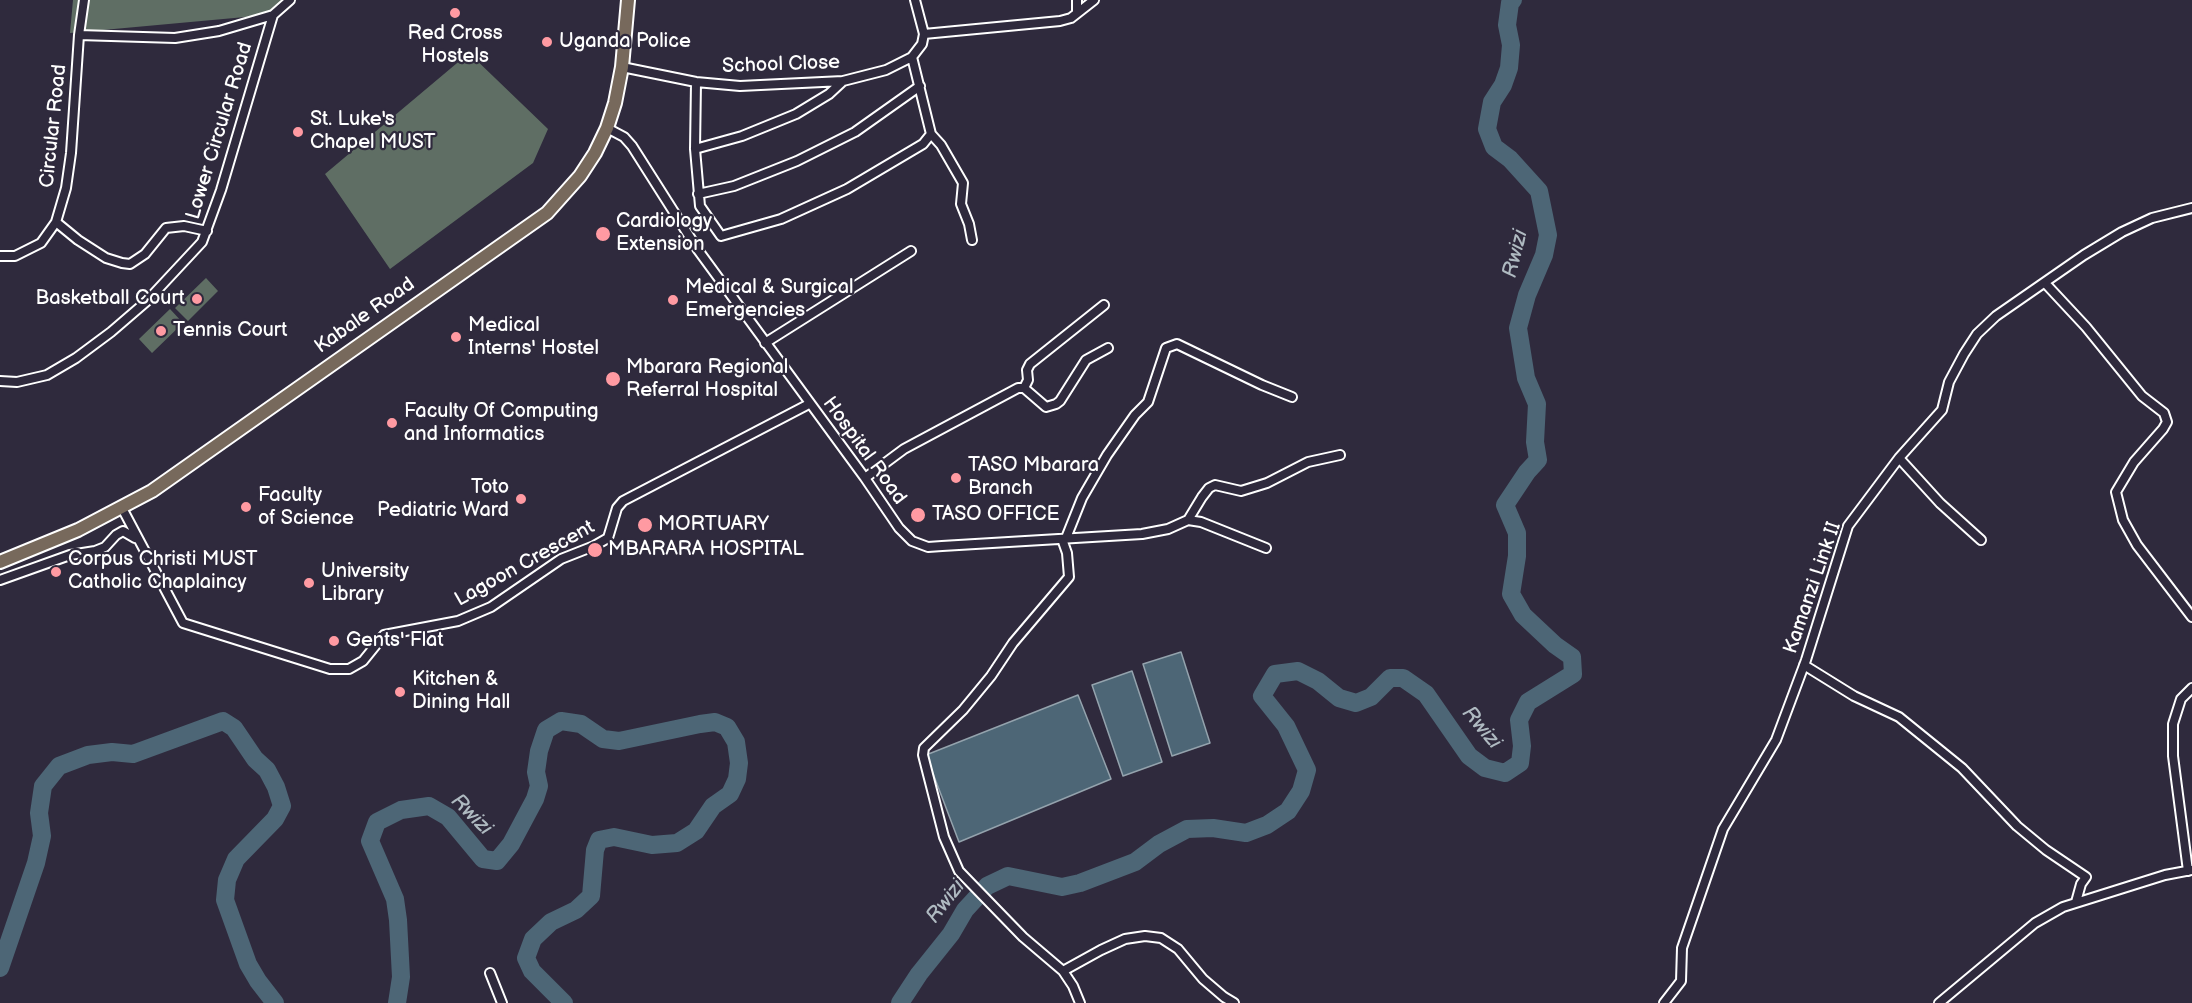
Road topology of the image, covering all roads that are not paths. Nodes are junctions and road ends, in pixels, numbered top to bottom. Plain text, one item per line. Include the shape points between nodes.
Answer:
1 (84, 0) edge
2 (290, 0) edge
3 (628, 0) edge
4 (915, 0) edge
5 (1077, 0) edge
6 (1094, 0) edge
7 (1077, 14) junction
8 (273, 15) junction
9 (924, 34) junction
10 (79, 35) junction
11 (912, 57) junction
12 (622, 67) junction
13 (843, 81) junction
14 (696, 82) junction
15 (920, 86) junction
16 (607, 128) junction
17 (931, 134) junction
18 (695, 149) junction
19 (698, 194) junction
20 (2192, 208) edge
21 (56, 222) junction
22 (207, 231) junction
23 (972, 240) dead end
24 (911, 251) dead end
25 (0, 256) edge
26 (2045, 283) junction
27 (1104, 305) dead end
28 (765, 343) junction
29 (1108, 348) dead end
30 (0, 381) edge
31 (1024, 388) junction
32 (1292, 397) dead end
33 (809, 404) junction
34 (1340, 455) dead end
35 (1899, 458) junction
36 (865, 478) junction
37 (122, 508) junction
38 (1188, 520) junction
39 (1064, 538) junction
40 (136, 539) junction
41 (1981, 540) dead end
42 (1266, 548) dead end
43 (0, 562) edge
44 (0, 580) edge
45 (2192, 617) edge
46 (1804, 665) junction
47 (2192, 688) edge
48 (2190, 871) edge
49 (2076, 902) junction
50 (1063, 971) junction
51 (490, 973) dead end
52 (502, 1003) edge
53 (1080, 1003) edge
54 (1234, 1003) edge
55 (1664, 1003) edge
56 (1939, 1003) edge

1 - 10 street, Circular Road
2 - 8 street
3 - 12 main road, Kabale Road
4 - 9 street
5 - 7 street
6 - 7 street
7 - 9 street via 1060,21
8 - 10 street via 219,31 174,38
8 - 22 street, Lower Circular Road
9 - 11 street
10 - 21 street, Circular Road via 71,153
11 - 13 street, School Close via 886,70
11 - 15 street
12 - 14 street, School Close
12 - 16 main road, Kabale Road
13 - 14 street, School Close via 740,86
13 - 18 street via 796,114 742,136
14 - 18 street
15 - 17 street
15 - 19 street via 855,132 797,161 734,186
16 - 28 street, Hospital Road via 632,146 698,250
16 - 37 main road, Kabale Road via 580,176 531,226 152,491
17 - 19 street via 923,144 848,189 782,219 732,234 721,236 706,217
17 - 23 street via 963,183 961,204
18 - 19 street
20 - 26 street, Kamanzi Link II via 2152,218 2122,232
21 - 22 street via 106,258 122,264 145,254 166,228 184,226
21 - 25 street, Circular Road via 41,243 15,256
22 - 30 street, Lower Circular Road via 202,242 147,301 85,352 47,375 17,382
24 - 28 street
26 - 35 street, Kamanzi Link II via 1977,334 1949,382 1942,410
26 - 45 street via 2142,396 2164,413 2167,422 2163,429 2134,462 2116,492 2123,520 2136,546
27 - 31 street via 1027,366
28 - 33 street, Hospital Road
29 - 31 street via 1086,360 1056,404 1046,407
31 - 36 street via 904,449
32 - 39 street via 1177,344 1166,348 1148,402 1107,455
33 - 36 street, Hospital Road
33 - 40 street, Lagoon Crescent via 623,501 617,507 608,538 561,559 490,607 458,621 384,635 363,661 349,669 330,669 183,623
34 - 38 street via 1308,462 1241,491 1215,485
35 - 41 street
35 - 46 street, Kamanzi Link II via 1848,526
36 - 39 street, Hospital Road via 899,528 912,541 928,547
37 - 40 street, Lagoon Crescent
37 - 43 main road, Kabale Road
38 - 39 street, Hospital Road via 1142,534
38 - 42 street
39 - 50 street via 1069,577 963,710 924,748 923,755 954,861 992,906
40 - 44 street via 123,531 105,547 64,556
46 - 49 street via 1854,696 1899,717 1962,768 2017,826 2086,877
46 - 55 street, Kamanzi Link II via 1776,740 1723,829 1682,948 1681,981
47 - 48 street via 2181,699 2173,724 2173,756
48 - 49 street
49 - 56 street via 2035,923
50 - 53 street
50 - 54 street via 1125,939 1161,938 1178,949 1203,979
51 - 52 street

